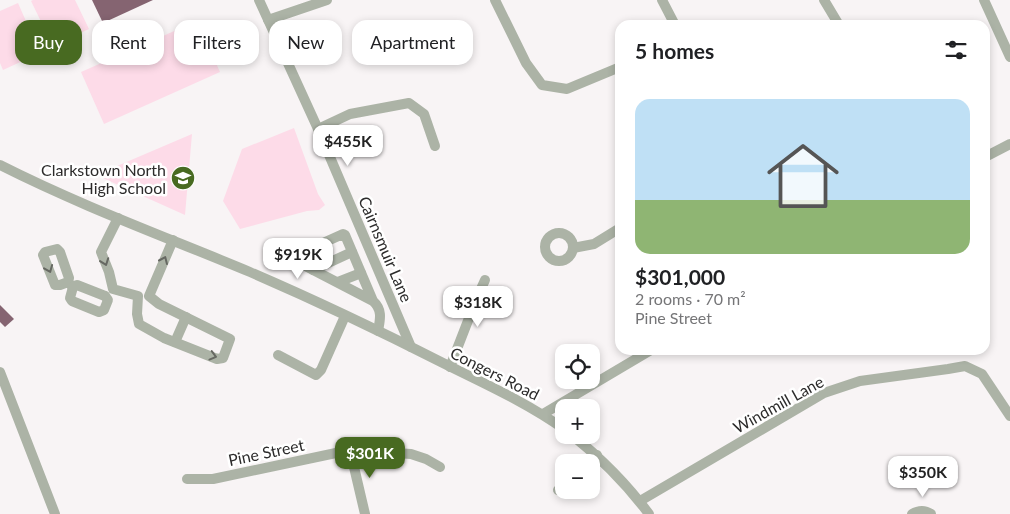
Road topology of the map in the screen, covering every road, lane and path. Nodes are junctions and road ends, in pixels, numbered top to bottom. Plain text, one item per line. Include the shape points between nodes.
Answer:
1 (259, 0) edge
2 (327, 0) edge
3 (495, 0) edge
4 (662, 0) edge
5 (824, 0) edge
6 (984, 0) edge
7 (268, 20) junction
8 (673, 20) edge
9 (836, 20) edge
10 (1010, 57) edge
11 (615, 69) edge
12 (318, 128) junction
13 (1010, 144) edge
14 (435, 146) dead end
15 (990, 154) edge
16 (0, 165) edge
17 (118, 218) junction
18 (615, 231) edge
19 (172, 240) junction
20 (573, 248) dead end
21 (352, 252) junction
22 (313, 270) junction
23 (361, 273) junction
24 (485, 280) dead end
25 (338, 282) junction
26 (109, 292) junction
27 (138, 296) junction
28 (149, 296) junction
29 (373, 301) junction
30 (345, 316) junction
31 (186, 317) junction
32 (378, 332) junction
33 (175, 342) junction
34 (411, 347) junction
35 (643, 355) edge
36 (278, 356) dead end
37 (450, 367) junction
38 (0, 372) edge
39 (543, 414) junction
40 (1010, 416) edge
41 (555, 423) edge
42 (583, 444) edge
43 (350, 450) junction
44 (596, 454) edge
45 (600, 458) edge
46 (440, 467) dead end
47 (187, 479) dead end
48 (640, 501) junction
49 (55, 514) edge
50 (365, 514) edge
51 (649, 514) edge
52 (912, 514) edge
53 (931, 514) edge

1 - 7 street, Cairnsmuir Lane
2 - 7 street
3 - 11 street via 526,62 542,85 567,89
4 - 8 street
5 - 9 street
6 - 10 street
7 - 12 street, Cairnsmuir Lane
12 - 14 street via 350,114 409,104 424,114
12 - 34 street, Cairnsmuir Lane
13 - 15 street
16 - 17 street, Congers Road via 54,192
17 - 19 street, Congers Road
17 -> 26 street via 102,252 109,272
18 - 20 street via 594,244
28 -> 19 street
19 - 30 street, Congers Road
21 - 22 street
21 - 22 street via 343,234 294,256 294,260
21 - 23 street
22 - 25 street
23 - 25 street
23 - 29 street
24 - 37 street
25 - 29 street
26 -> 26 street via 78,285 70,285 72,301 100,312 104,310
26 - 27 street
27 - 28 street
27 - 33 street via 139,324
28 - 31 street
29 - 32 street via 381,314
30 - 32 street, Congers Road
30 - 36 street via 316,375
31 - 33 street
33 -> 31 street via 217,359 223,358 230,339
32 - 34 street, Congers Road
34 - 37 street, Congers Road
35 - 39 street
37 - 39 street, Congers Road
38 - 49 street
39 - 41 street, Congers Road
40 - 48 street, Windmill Lane via 982,374 966,366 860,381 824,393
42 - 44 street
43 - 46 street, Pine Street via 411,454
43 - 47 street, Pine Street via 213,479
43 - 50 street
45 - 48 street
48 - 51 street
52 - 53 street via 921,510

